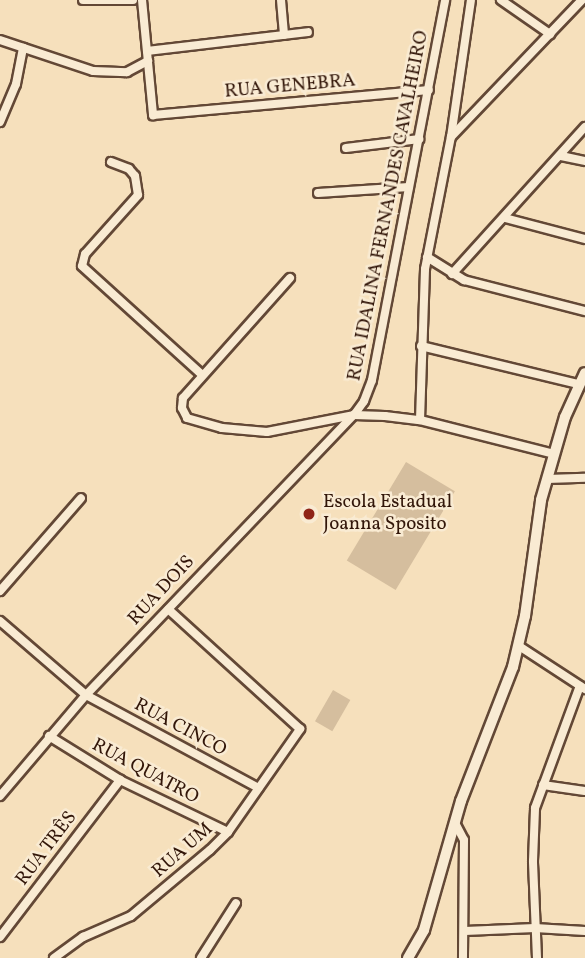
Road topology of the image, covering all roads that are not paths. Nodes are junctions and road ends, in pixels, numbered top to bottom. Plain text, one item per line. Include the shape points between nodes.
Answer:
1 (83, 0) edge
2 (133, 0) edge
3 (142, 0) edge
4 (281, 0) edge
5 (445, 0) edge
6 (471, 0) edge
7 (500, 0) edge
8 (582, 0) edge
9 (308, 32) dead end
10 (550, 34) junction
11 (284, 35) junction
12 (0, 40) edge
13 (23, 48) junction
14 (147, 51) junction
15 (148, 61) junction
16 (429, 90) junction
17 (0, 122) edge
18 (585, 127) edge
19 (451, 137) junction
20 (419, 139) junction
21 (346, 148) dead end
22 (561, 156) junction
23 (585, 161) edge
24 (111, 162) dead end
25 (409, 187) junction
26 (318, 194) dead end
27 (505, 218) junction
28 (585, 239) edge
29 (427, 257) junction
30 (452, 274) junction
31 (290, 278) dead end
32 (585, 311) edge
33 (421, 346) junction
34 (585, 373) edge
35 (202, 375) junction
36 (578, 384) junction
37 (354, 415) junction
38 (420, 420) junction
39 (554, 454) junction
40 (585, 478) edge
41 (547, 479) junction
42 (81, 498) dead end
43 (0, 591) edge
44 (168, 609) junction
45 (0, 621) edge
46 (519, 646) junction
47 (583, 687) edge
48 (86, 695) junction
49 (49, 736) junction
50 (120, 780) junction
51 (543, 785) junction
52 (259, 788) junction
53 (585, 791) edge
54 (0, 796) edge
55 (454, 823) junction
56 (228, 832) junction
57 (236, 903) dead end
58 (535, 928) junction
59 (465, 931) junction
60 (585, 931) edge
61 (0, 937) edge
62 (411, 955) edge
63 (54, 958) edge
64 (201, 958) edge
65 (463, 958) edge
66 (537, 958) edge

1 - 2 street
3 - 14 street
4 - 11 street
5 - 16 street, RUA IDALINA FERNANDES CAVALHEIRO
6 - 19 street
7 - 10 street
8 - 10 street
9 - 11 street
10 - 19 street
11 - 14 street
12 - 13 street
13 - 15 street via 108,73 127,72
13 - 17 street via 16,84
14 - 15 street
15 - 16 street, RUA GENEBRA via 153,115
16 - 20 street, RUA IDALINA FERNANDES CAVALHEIRO
18 - 22 street
19 - 29 street
20 - 21 street
20 - 25 street, RUA IDALINA FERNANDES CAVALHEIRO
22 - 23 street
22 - 27 street
24 - 35 street via 133,173 138,195 85,254 82,266
25 - 26 street
25 - 37 street, RUA IDALINA FERNANDES CAVALHEIRO via 372,380
27 - 28 street
27 - 30 street
29 - 30 street
29 - 33 street
30 - 32 street
31 - 35 street
33 - 36 street
33 - 38 street
34 - 36 street
35 - 37 street via 183,398 182,408 187,418 199,423 267,432
36 - 39 street
37 - 38 street
37 - 44 street, RUA DOIS
38 - 39 street
39 - 41 street
40 - 41 street
41 - 46 street
42 - 43 street
44 - 48 street, RUA DOIS
44 - 52 street, RUA UM via 300,729
45 - 48 street, RUA CINCO
46 - 47 street
46 - 55 street
47 - 51 street
48 - 49 street, RUA DOIS
48 - 52 street, RUA CINCO
49 - 50 street, RUA QUATRO
49 - 54 street, RUA DOIS
50 - 56 street, RUA QUATRO
50 - 61 street, RUA TRÊS
51 - 53 street
51 - 58 street via 533,835
52 - 56 street, RUA UM
55 - 59 street via 464,840
55 - 62 street via 437,888
56 - 63 street, RUA UM via 131,916 83,937
57 - 64 street
58 - 59 street
58 - 60 street
58 - 66 street
59 - 65 street

